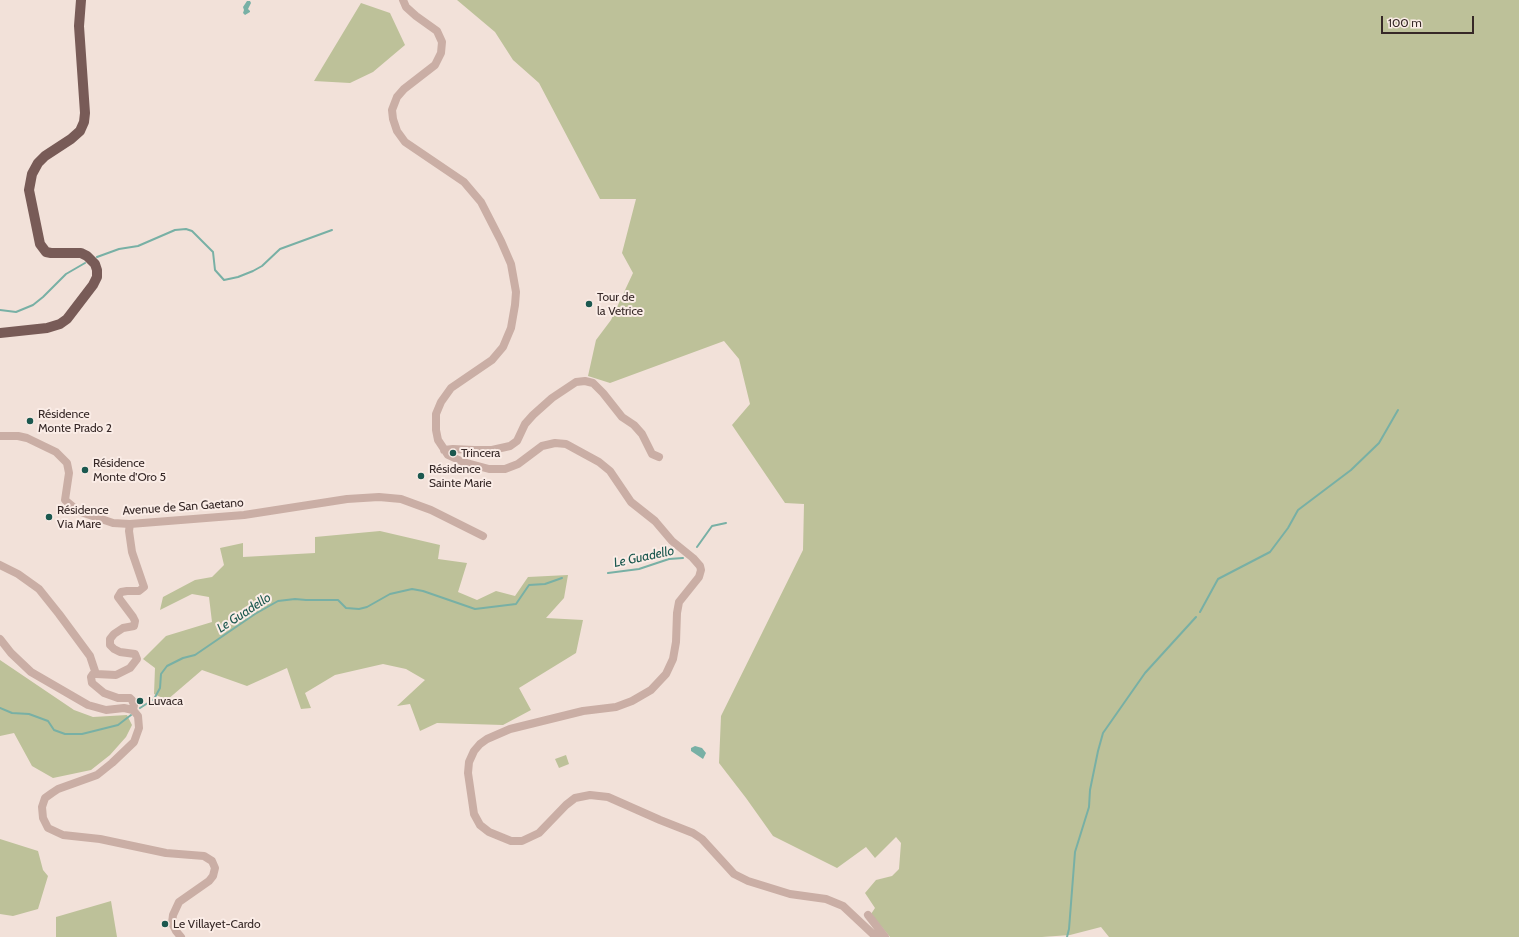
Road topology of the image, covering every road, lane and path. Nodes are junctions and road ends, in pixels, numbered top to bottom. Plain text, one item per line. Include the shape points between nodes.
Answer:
1 (81, 0) edge
2 (402, 0) edge
3 (0, 333) edge
4 (0, 436) edge
5 (444, 450) junction
6 (659, 457) dead end
7 (130, 524) junction
8 (483, 536) dead end
9 (0, 565) edge
10 (0, 639) edge
11 (96, 674) junction
12 (133, 710) junction
13 (868, 915) dead end
14 (181, 937) edge
15 (876, 937) edge
16 (885, 937) edge

1 - 3 main road via 79,26 84,122 80,132 38,163 32,174 29,190 40,244 46,252 81,253 95,264 97,277 67,319 60,324 48,328
2 - 5 street via 416,16 437,31 442,42 441,53 435,65 397,96 392,110 397,132 405,142 464,182 481,202 511,264 516,292 511,328 503,347 492,360 451,388 441,402 436,414 436,430
4 - 7 street, Avenue de San Gaetano via 27,438 56,452 67,463 69,473 65,500 78,511 113,523
5 - 6 street via 492,450 510,446 517,441 525,424 552,398 576,382 585,381 593,383 603,393 622,417 642,434 652,454
5 - 15 street via 448,455 474,465 489,469 505,469 518,464 542,446 566,444 610,471 631,502 655,521 672,542 693,558 701,570 699,578 679,602 673,659 666,674 651,690 616,707 583,711 527,724 510,729 480,744 471,757 468,773 474,814 480,825 510,841 522,841 540,833 574,798 590,795 608,797 693,833 702,839 734,874 748,881 790,894 826,899 843,906
7 - 8 street, Avenue de San Gaetano via 244,515 347,499 379,497 401,499 431,510
7 - 11 street via 131,548 144,587 140,591 121,592 118,597 135,621 134,626 123,628 114,634 110,639 110,645 120,652 135,654 137,659 130,668 116,675
9 - 11 street via 39,589 90,656
10 - 12 street via 10,653 31,672 88,705 106,710
11 - 12 street via 91,677 92,683 104,694 130,698 134,704
12 - 14 street via 138,716 139,728 134,742 97,775 58,789 45,798 42,807 43,818 48,828 63,836 100,839 166,854 200,855 212,861 215,868 213,876 179,902 173,915 172,923
13 - 16 street

